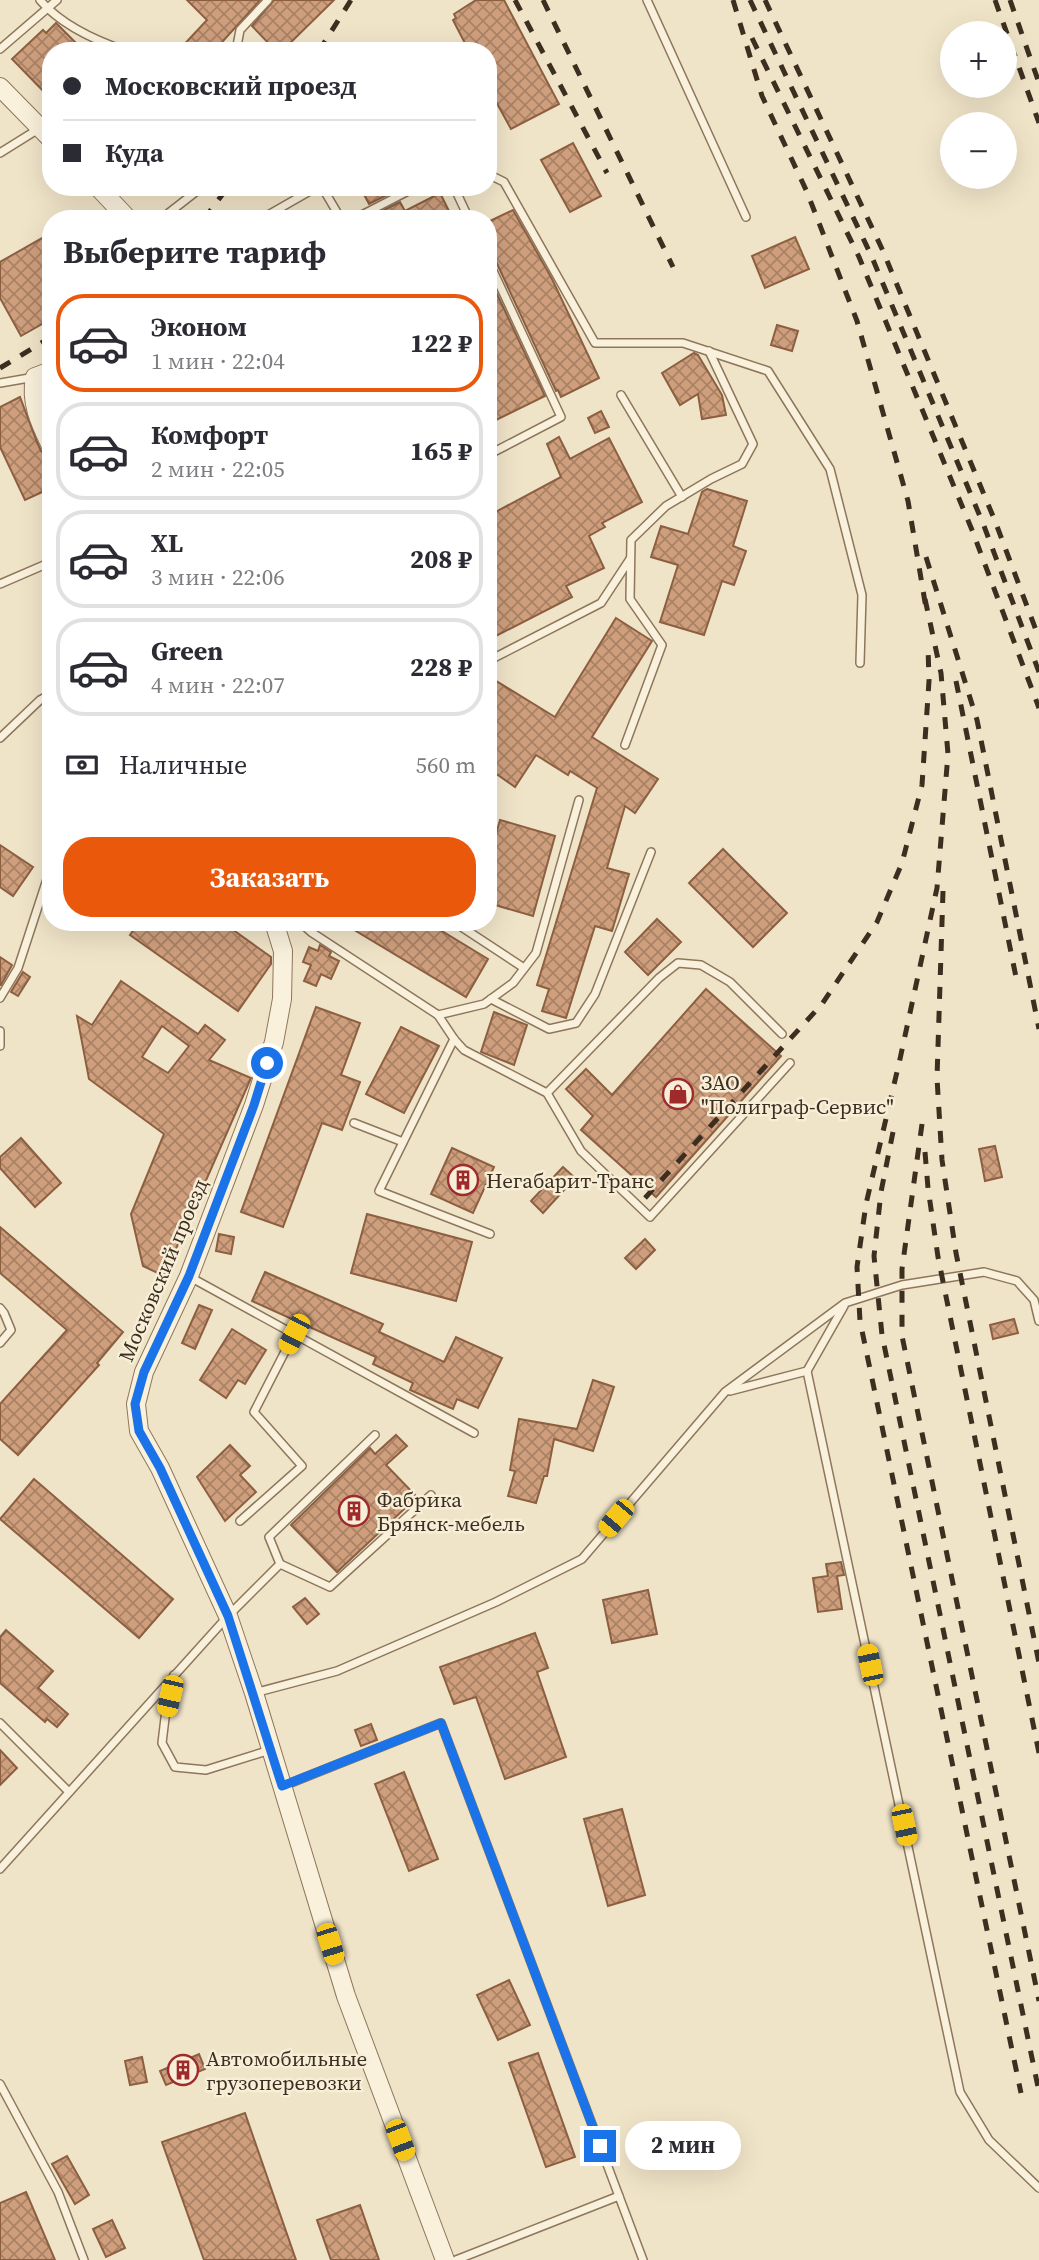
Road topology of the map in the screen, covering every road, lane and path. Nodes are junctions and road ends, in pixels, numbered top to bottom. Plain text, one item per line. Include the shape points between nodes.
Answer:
1 (40, 0) edge
2 (57, 0) edge
3 (268, 0) edge
4 (647, 0) edge
5 (46, 8) junction
6 (100, 42) edge
7 (238, 42) edge
8 (0, 49) edge
9 (0, 87) edge
10 (42, 129) edge
11 (42, 135) edge
12 (0, 153) edge
13 (497, 178) edge
14 (106, 196) edge
15 (190, 196) edge
16 (301, 196) edge
17 (399, 196) edge
18 (120, 210) edge
19 (173, 210) edge
20 (277, 210) edge
21 (371, 210) edge
22 (746, 218) dead end
23 (497, 279) edge
24 (709, 351) junction
25 (42, 374) edge
26 (42, 376) edge
27 (0, 383) edge
28 (621, 396) dead end
29 (42, 427) edge
30 (497, 450) edge
31 (682, 497) junction
32 (631, 558) junction
33 (42, 566) edge
34 (0, 584) edge
35 (497, 656) edge
36 (860, 663) dead end
37 (42, 699) edge
38 (0, 738) edge
39 (625, 745) dead end
40 (579, 800) dead end
41 (651, 852) dead end
42 (42, 895) edge
43 (277, 931) edge
44 (310, 931) edge
45 (468, 931) edge
46 (524, 968) junction
47 (0, 998) edge
48 (491, 999) junction
49 (438, 1015) junction
50 (0, 1031) edge
51 (782, 1034) dead end
52 (453, 1039) junction
53 (0, 1046) edge
54 (790, 1063) dead end
55 (547, 1093) junction
56 (354, 1123) dead end
57 (403, 1142) junction
58 (490, 1234) dead end
59 (189, 1276) junction
60 (845, 1303) junction
61 (0, 1308) edge
62 (1039, 1321) edge
63 (294, 1334) junction
64 (0, 1343) edge
65 (807, 1371) junction
66 (725, 1392) junction
67 (474, 1433) dead end
68 (375, 1435) dead end
69 (431, 1496) dead end
70 (240, 1521) dead end
71 (280, 1564) junction
72 (228, 1616) junction
73 (174, 1675) junction
74 (254, 1692) junction
75 (0, 1724) edge
76 (271, 1749) junction
77 (282, 1786) junction
78 (69, 1792) junction
79 (0, 1869) edge
80 (0, 2084) edge
81 (1039, 2188) edge
82 (619, 2196) junction
83 (84, 2260) edge
84 (445, 2260) edge
85 (456, 2260) edge
86 (643, 2260) edge

1 - 5 lane
2 - 5 lane
3 - 7 lane via 240,30
4 - 22 lane
5 - 6 lane
5 - 8 lane
9 - 10 street
11 - 12 lane
13 - 24 lane via 504,182 594,343 683,343
14 - 18 street
15 - 19 lane
16 - 20 lane
17 - 21 lane
23 - 30 lane via 561,416
24 - 31 lane via 752,444 742,464
24 - 36 lane via 768,371 831,469 862,595
25 - 27 lane
26 - 29 street via 33,390
28 - 31 lane
31 - 32 lane via 631,540
32 - 35 lane via 601,603
32 - 39 lane via 630,599 662,645
33 - 34 lane
37 - 38 lane
40 - 46 lane via 536,953
41 - 48 lane via 595,994 576,1023 549,1029
42 - 47 lane via 18,968
43 - 59 street, Московский проезд via 283,963 274,1042
44 - 49 lane
45 - 46 lane
46 - 48 lane
48 - 49 lane
49 - 52 lane
50 - 53 lane
51 - 55 lane via 730,982 701,965 678,963
52 - 55 lane via 464,1050
52 - 57 lane
54 - 55 lane via 650,1217 581,1151
56 - 57 lane
57 - 58 lane via 379,1191
59 - 63 lane
59 - 72 street, Московский проезд via 144,1372 135,1404 139,1431
60 - 62 lane via 902,1285 984,1272 1017,1281 1034,1300
60 - 65 lane
60 - 66 lane
61 - 64 lane via 10,1330
63 - 67 lane
63 - 70 lane via 254,1412 302,1466
65 - 66 lane
65 - 81 lane via 960,2092 989,2140
66 - 74 lane via 582,1559 337,1671
68 - 71 lane via 269,1537
69 - 71 lane via 330,1587
71 - 72 lane
72 - 73 lane
72 - 74 street, Московский проезд
73 - 76 lane via 162,1743 175,1767 206,1770
73 - 78 lane
74 - 76 street, Московский проезд
75 - 78 lane
76 - 77 street, Московский проезд
77 - 82 lane via 441,1723
77 - 84 street, Московский проезд via 346,1996
78 - 79 lane
80 - 83 lane via 58,2192
82 - 85 lane
82 - 86 lane

